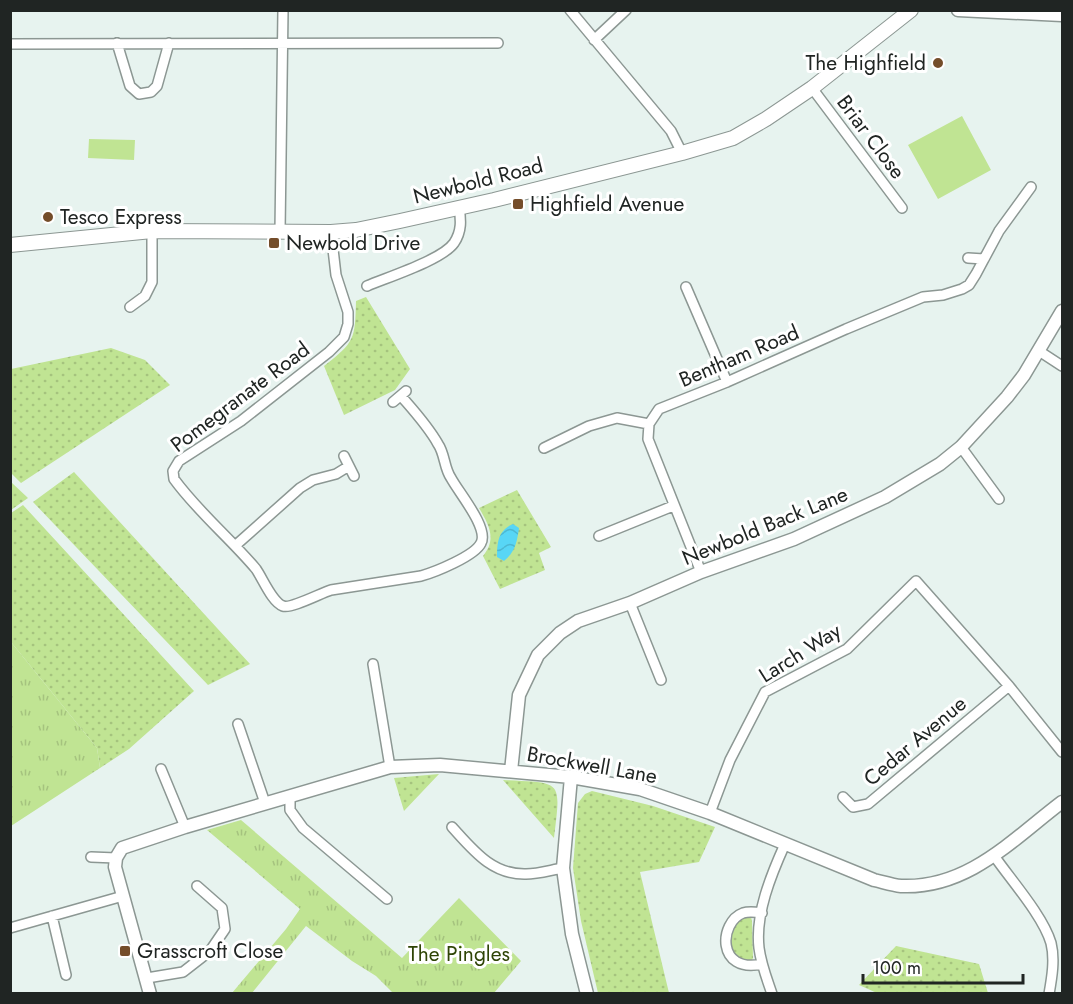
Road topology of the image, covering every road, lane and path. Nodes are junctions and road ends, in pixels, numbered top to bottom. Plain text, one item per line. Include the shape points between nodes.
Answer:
1 (282, 10) edge
2 (570, 10) edge
3 (626, 10) edge
4 (911, 10) edge
5 (958, 10) edge
6 (1062, 15) edge
7 (594, 40) junction
8 (117, 43) junction
9 (169, 43) junction
10 (498, 43) dead end
11 (10, 44) edge
12 (282, 44) junction
13 (812, 88) junction
14 (682, 153) junction
15 (1031, 187) dead end
16 (459, 207) junction
17 (902, 208) dead end
18 (152, 231) junction
19 (280, 231) junction
20 (331, 232) junction
21 (10, 245) edge
22 (968, 258) dead end
23 (984, 259) junction
24 (367, 286) dead end
25 (686, 287) dead end
26 (130, 307) dead end
27 (1062, 311) edge
28 (1039, 351) junction
29 (1062, 366) edge
30 (728, 382) junction
31 (400, 396) dead end
32 (649, 424) junction
33 (552, 431) dead end
34 (556, 442) junction
35 (961, 447) junction
36 (544, 448) dead end
37 (344, 456) dead end
38 (349, 466) junction
39 (354, 476) dead end
40 (999, 499) dead end
41 (673, 506) junction
42 (599, 536) dead end
43 (236, 545) junction
44 (701, 573) junction
45 (630, 603) junction
46 (373, 664) dead end
47 (661, 680) dead end
48 (1009, 686) junction
49 (238, 724) dead end
50 (1062, 752) edge
51 (390, 767) junction
52 (161, 769) dead end
53 (511, 771) junction
54 (571, 777) junction
55 (290, 796) junction
56 (843, 797) dead end
57 (1062, 802) edge
58 (266, 803) junction
59 (710, 813) junction
60 (185, 827) junction
61 (452, 827) dead end
62 (785, 844) junction
63 (119, 853) junction
64 (91, 857) dead end
65 (995, 857) junction
66 (564, 868) junction
67 (197, 886) dead end
68 (123, 896) junction
69 (387, 899) dead end
70 (762, 913) junction
71 (52, 916) junction
72 (11, 929) edge
73 (762, 964) junction
74 (66, 975) dead end
75 (147, 978) junction
76 (1039, 985) dead end
77 (1050, 990) edge
78 (150, 993) edge
79 (587, 993) edge
80 (772, 993) edge

1 - 12 street
2 - 7 street
3 - 7 street
4 - 13 main road, Newbold Road
5 - 6 street
7 - 14 street via 671,131
8 - 9 street
8 - 9 street via 130,86 139,94 152,92 157,86
8 - 11 street
9 - 12 street
10 - 12 street
12 - 19 street
13 - 14 main road, Newbold Road via 733,138
13 - 17 street, Briar Close
14 - 16 main road, Newbold Road
15 - 23 street, Bentham Road
16 - 20 main road, Newbold Road
16 - 24 street via 462,224 454,242 442,254
18 - 19 main road, Newbold Road
18 - 21 main road, Newbold Road
18 - 26 street via 152,282 146,296
19 - 20 main road, Newbold Road
20 - 43 street, Pomegranate Road via 336,275 348,312 344,337 241,421 179,461 173,471 180,488
22 - 23 street
23 - 30 street, Bentham Road via 962,290 923,297
25 - 30 street
27 - 28 street, Newbold Back Lane
28 - 29 street
28 - 35 street, Newbold Back Lane via 1007,397
30 - 32 street, Bentham Road via 659,409
31 - 43 street, Pomegranate Road via 440,446 448,475 479,521 484,535 475,551 421,576 325,591 288,607 274,600 264,579
32 - 34 street via 617,418
32 - 41 street via 648,439
33 - 34 street
34 - 36 street
35 - 40 street
35 - 44 street, Newbold Back Lane via 885,497 794,539
37 - 38 street
38 - 39 street
38 - 43 street via 300,488
41 - 42 street
41 - 44 street
44 - 45 street, Newbold Back Lane
45 - 47 street
45 - 53 street, Newbold Back Lane via 578,621 538,655 519,695
46 - 51 street
48 - 50 street, Larch Way
48 - 56 street, Cedar Avenue via 868,804 852,807
48 - 59 street, Larch Way via 916,581 847,649 765,692 730,760
49 - 58 street
51 - 53 street, Brockwell Lane via 440,765
51 - 55 street, Brockwell Lane
52 - 60 street
53 - 54 street, Brockwell Lane
54 - 59 street, Brockwell Lane via 640,789
54 - 66 street
55 - 58 street, Brockwell Lane
55 - 69 street via 290,810 303,828
57 - 65 street, Brockwell Lane
58 - 60 street, Brockwell Lane
59 - 62 street, Brockwell Lane
60 - 63 street, Brockwell Lane
61 - 66 street via 484,861 503,872 525,874
62 - 65 street, Brockwell Lane via 874,880 901,886 937,883 968,873
62 - 70 street
63 - 64 street, Brockwell Lane
63 - 68 street via 115,867
65 - 77 street via 1044,926 1053,962
66 - 79 street via 572,934
67 - 75 street via 222,908 225,929 210,951 183,972
68 - 71 street
68 - 75 street
70 - 73 street
70 - 73 street via 747,912 735,918 727,933 727,948 737,963 750,967
71 - 72 street
71 - 74 street
73 - 80 street
75 - 78 street
76 - 77 street

